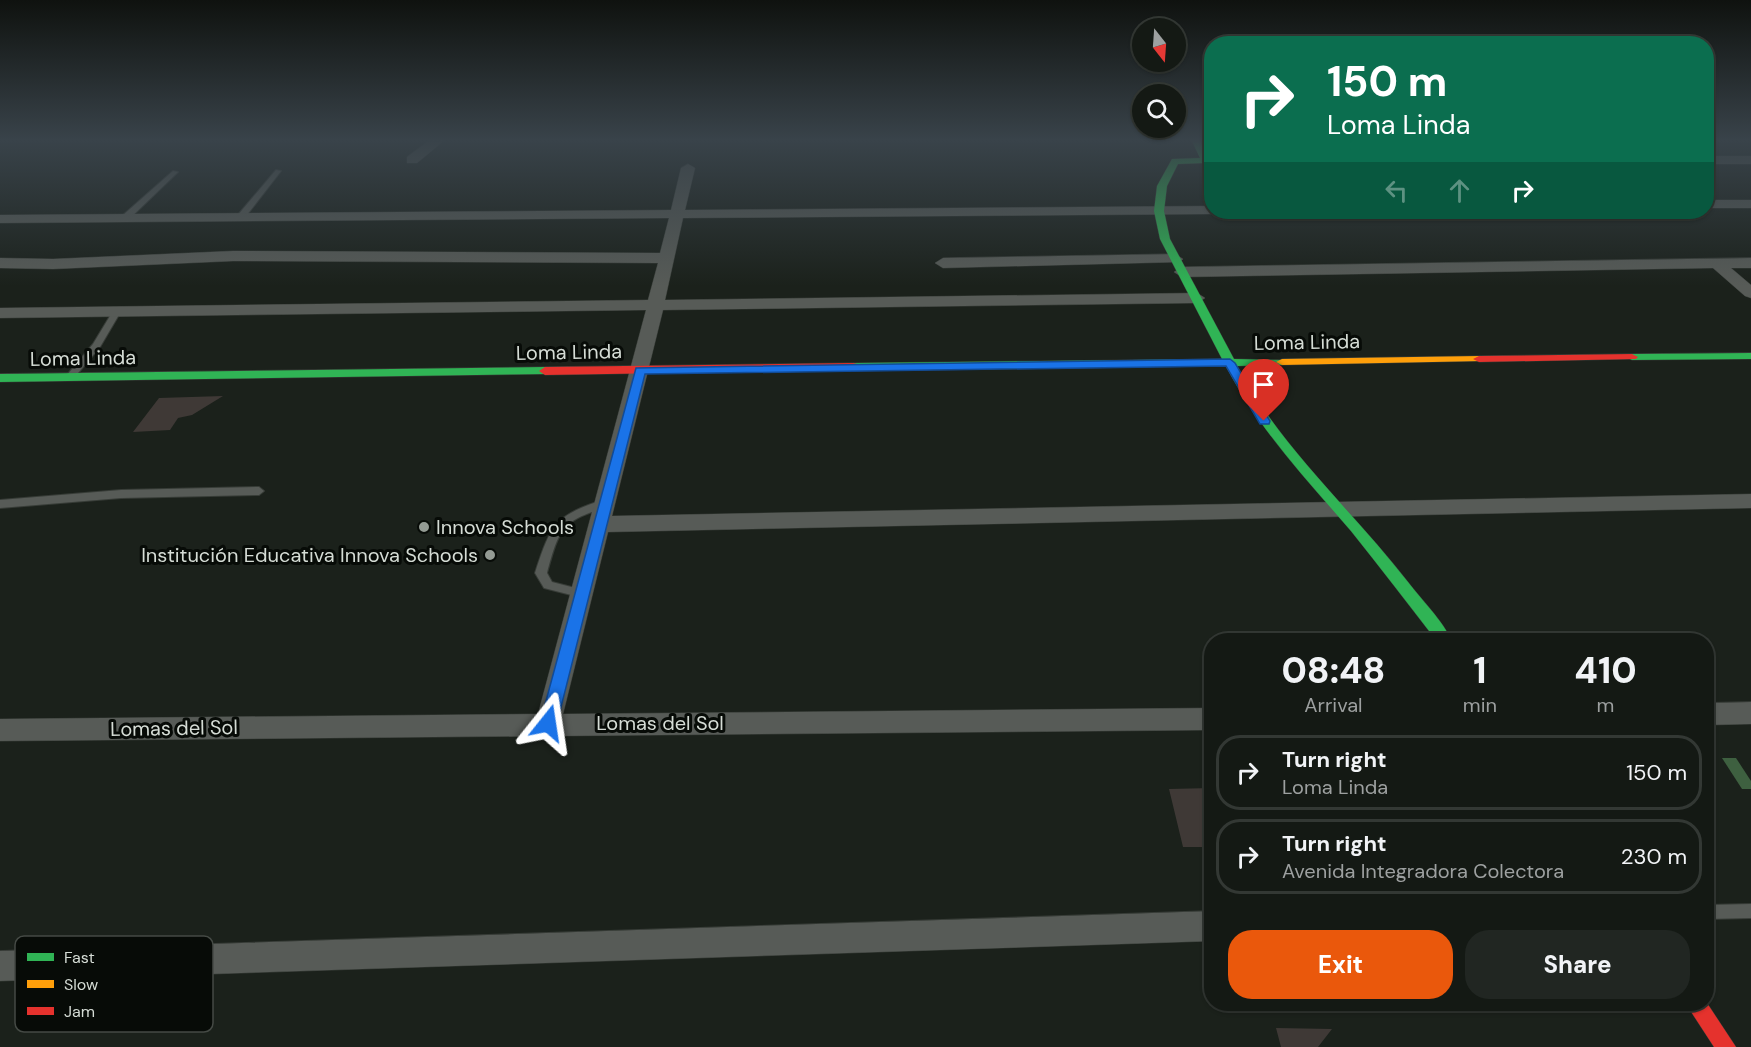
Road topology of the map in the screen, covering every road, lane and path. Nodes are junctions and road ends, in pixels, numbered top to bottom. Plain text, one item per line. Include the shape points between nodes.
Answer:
1 (158, 188) edge
2 (264, 188) edge
3 (683, 188) edge
4 (1162, 188) edge
5 (1714, 204) edge
6 (1751, 204) edge
7 (1204, 210) edge
8 (1159, 211) junction
9 (676, 216) junction
10 (125, 218) junction
11 (240, 218) junction
12 (0, 219) edge
13 (665, 258) junction
14 (1751, 262) edge
15 (0, 263) edge
16 (943, 263) dead end
17 (1716, 263) junction
18 (1179, 266) junction
19 (1751, 293) edge
20 (1197, 298) junction
21 (656, 304) junction
22 (0, 313) edge
23 (116, 313) junction
24 (1751, 356) edge
25 (1230, 363) junction
26 (640, 370) junction
27 (70, 377) junction
28 (0, 378) edge
29 (259, 491) dead end
30 (1751, 501) edge
31 (0, 504) edge
32 (1341, 510) junction
33 (604, 514) junction
34 (583, 594) junction
35 (1438, 633) edge
36 (1751, 713) edge
37 (1714, 714) edge
38 (1204, 719) edge
39 (548, 723) junction
40 (0, 730) edge
41 (1751, 911) edge
42 (1714, 912) edge
43 (1204, 926) edge
44 (213, 959) edge
45 (0, 966) edge
46 (15, 966) edge
47 (1701, 1011) edge
48 (1726, 1047) edge

1 - 10 lane
2 - 11 lane
3 - 9 street
4 - 8 street
5 - 6 street
7 - 8 street
8 - 9 street
8 - 18 street via 1165,239
9 - 11 street
9 - 13 street
10 - 11 street
10 - 12 street
13 - 15 street via 233,256
13 - 21 street
14 - 17 street
16 - 18 street
17 - 18 street
17 - 19 street
18 - 20 street
20 - 21 street
20 - 25 street
21 - 23 street
21 - 26 street
22 - 23 street
23 - 27 lane via 97,345
24 - 25 street, Loma Linda
25 - 26 street, Loma Linda
25 - 32 street via 1256,410
26 - 27 street, Loma Linda
26 - 33 street
27 - 28 street, Loma Linda
29 - 31 lane via 121,494
30 - 32 street
32 - 33 street
32 - 35 street
33 - 34 street
33 - 34 lane via 570,516 560,523 553,533 542,573 548,585
34 - 39 street
36 - 37 street
38 - 39 street, Lomas del Sol
39 - 40 street, Lomas del Sol
41 - 42 lane
43 - 44 street
45 - 46 street
47 - 48 street

